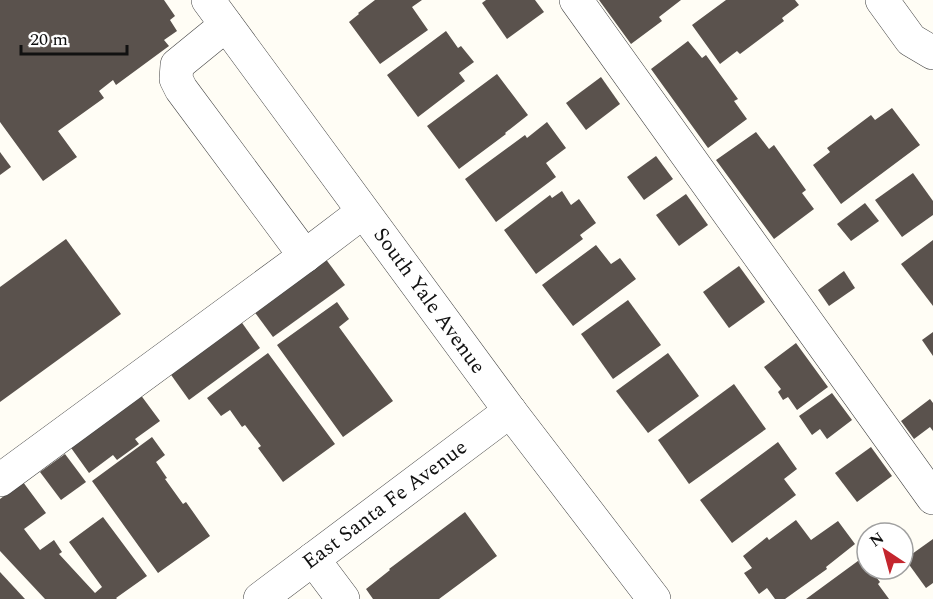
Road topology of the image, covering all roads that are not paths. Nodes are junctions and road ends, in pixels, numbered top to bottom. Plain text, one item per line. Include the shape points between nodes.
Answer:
1 (576, 0) edge
2 (882, 0) edge
3 (217, 12) edge
4 (933, 53) edge
5 (363, 212) junction
6 (305, 256) junction
7 (510, 411) junction
8 (0, 480) edge
9 (933, 498) edge
10 (313, 559) junction
11 (260, 599) edge
12 (344, 599) edge
13 (654, 599) edge

1 - 9 street
2 - 4 street via 911,40
3 - 5 street, South Yale Avenue
3 - 6 street via 177,64 176,79
5 - 6 street
5 - 7 street, South Yale Avenue
6 - 8 street
7 - 10 street, East Santa Fe Avenue
7 - 13 street, South Yale Avenue
10 - 11 street, East Santa Fe Avenue
10 - 12 street

